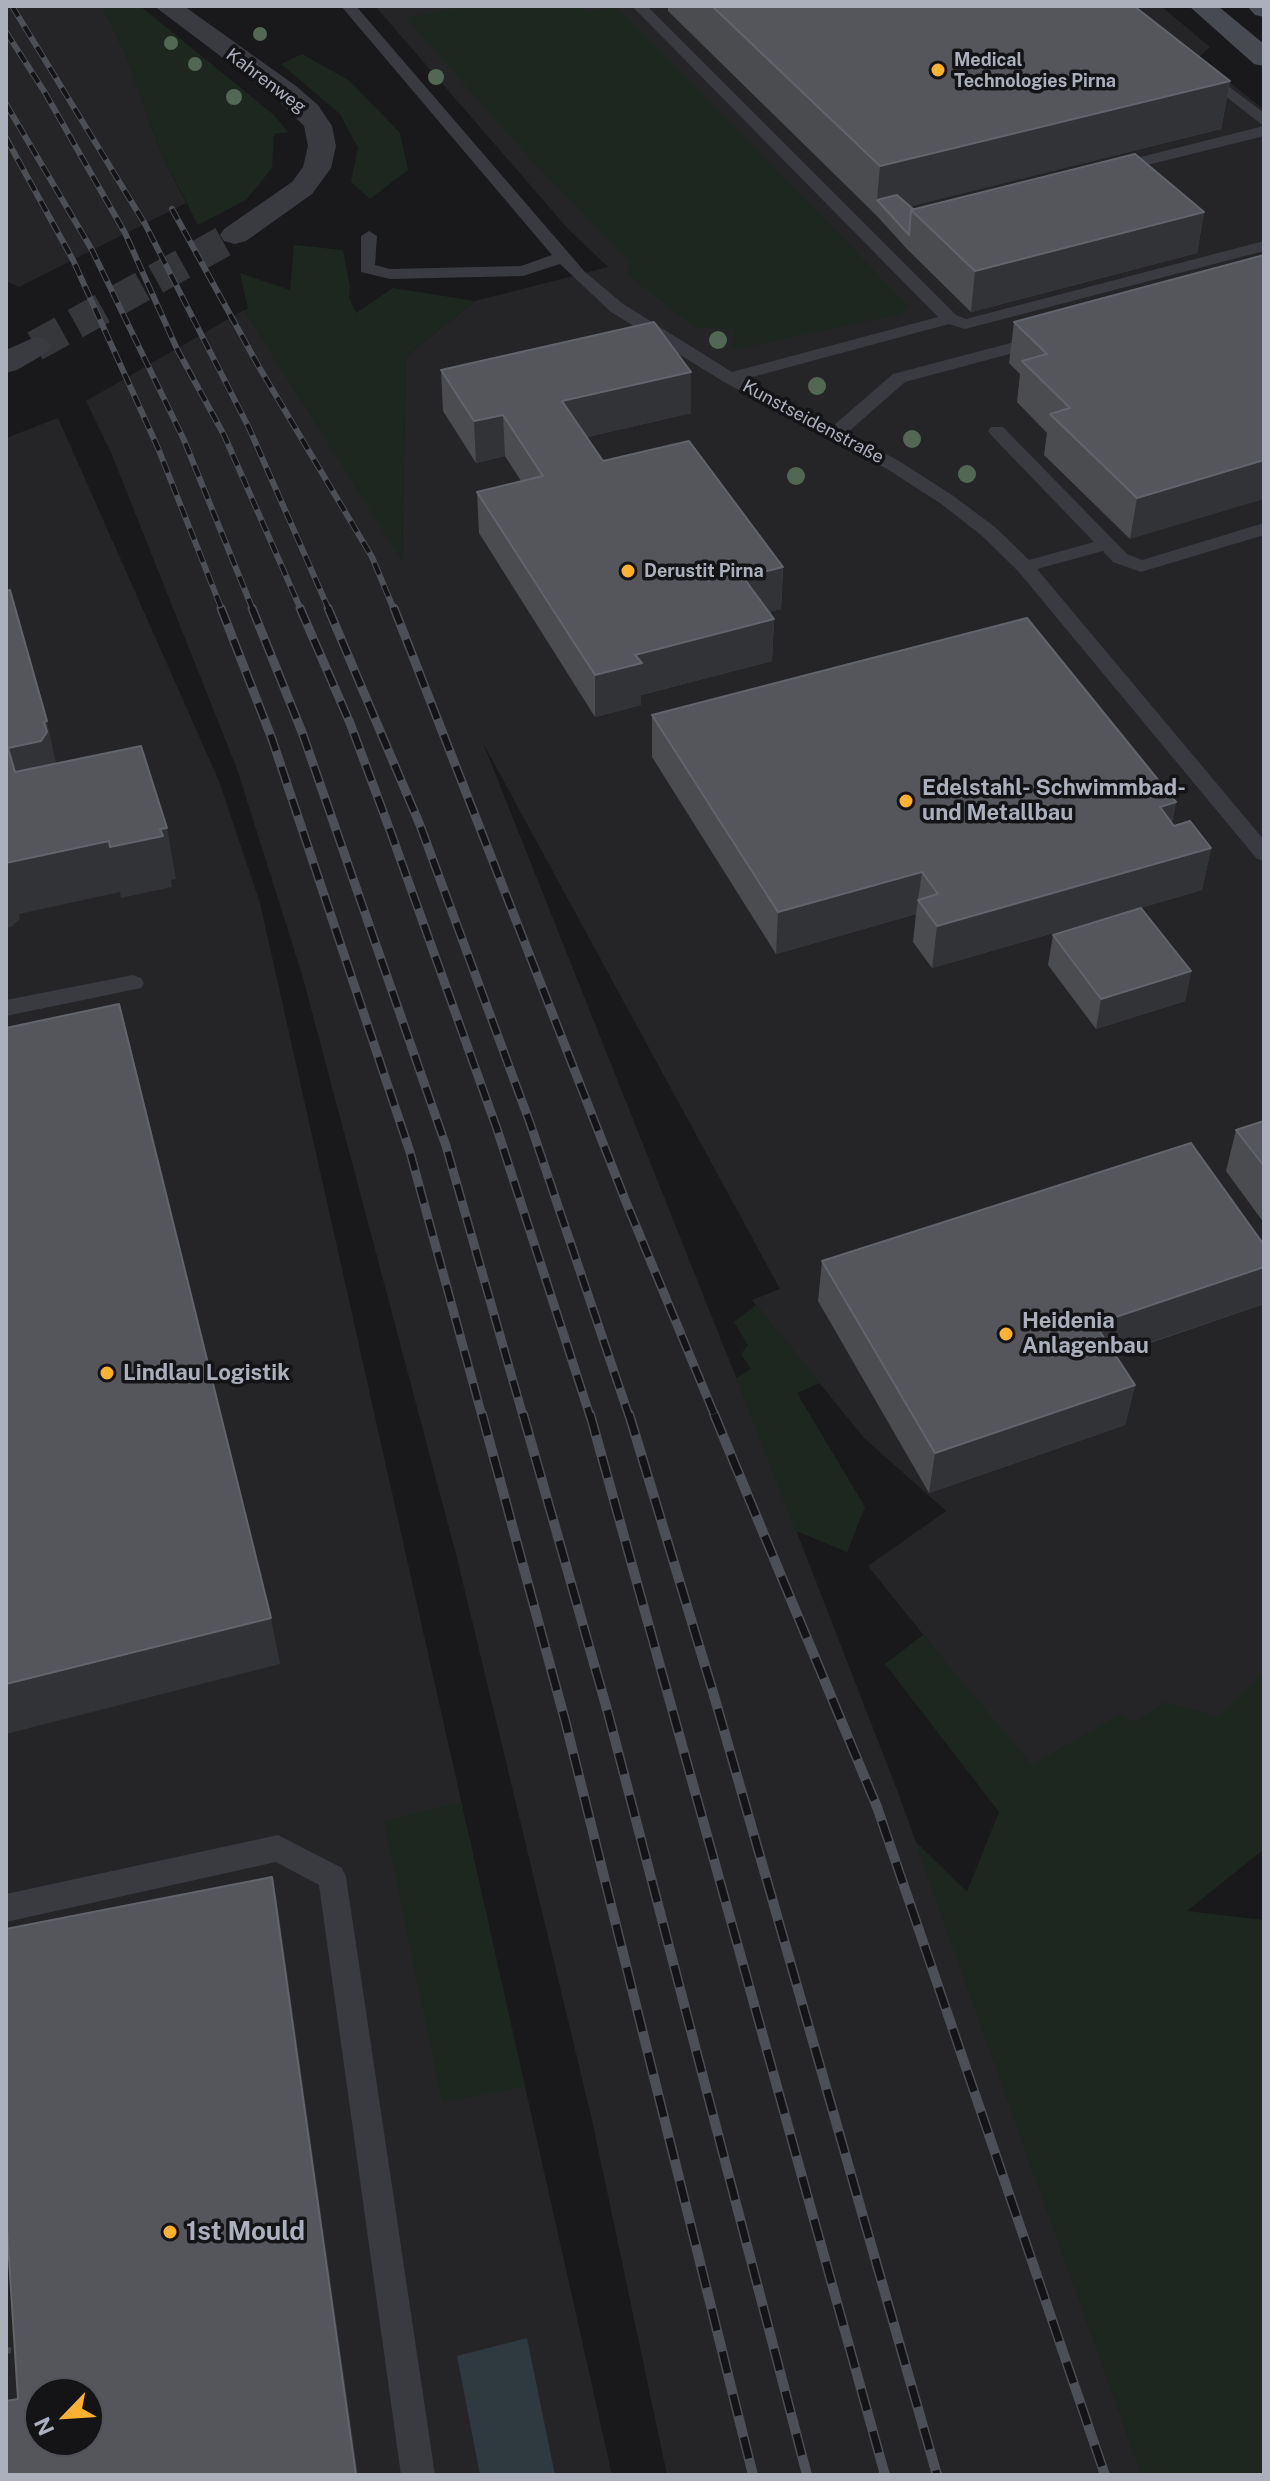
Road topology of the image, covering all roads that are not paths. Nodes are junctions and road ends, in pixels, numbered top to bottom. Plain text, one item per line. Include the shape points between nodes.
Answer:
1 (167, 6) edge
2 (348, 6) edge
3 (639, 6) edge
4 (1202, 6) edge
5 (1264, 58) edge
6 (1192, 63) edge
7 (1264, 121) edge
8 (1264, 131) edge
9 (1094, 174) edge
10 (235, 235) tunnel mouth
11 (369, 236) dead end
12 (1264, 246) edge
13 (563, 257) junction
14 (950, 319) junction
15 (1051, 338) edge
16 (35, 346) tunnel mouth
17 (6, 363) edge
18 (730, 378) junction
19 (997, 431) dead end
20 (836, 433) junction
21 (1264, 529) edge
22 (1106, 544) junction
23 (1025, 567) junction
24 (1264, 854) edge
25 (133, 983) dead end
26 (6, 1008) edge
27 (6, 1908) edge
28 (418, 2475) edge

1 - 10 street, Kahrenweg via 286,92 318,126 320,157 302,188
2 - 13 lane, Kunstseidenstraße
3 - 14 lane via 870,230
4 - 5 main road
6 - 7 lane
8 - 9 lane
11 - 13 lane via 367,268 390,274 523,271
12 - 14 lane via 965,324
13 - 18 lane, Kunstseidenstraße via 617,308
14 - 18 lane
15 - 20 lane via 899,378
16 - 17 street
18 - 20 lane, Kunstseidenstraße
19 - 22 lane
20 - 23 lane, Kunstseidenstraße via 946,499
21 - 22 lane via 1141,566 1120,558
22 - 23 lane
23 - 24 lane, Kunstseidenstraße
25 - 26 lane
27 - 28 lane via 278,1848 332,1877

